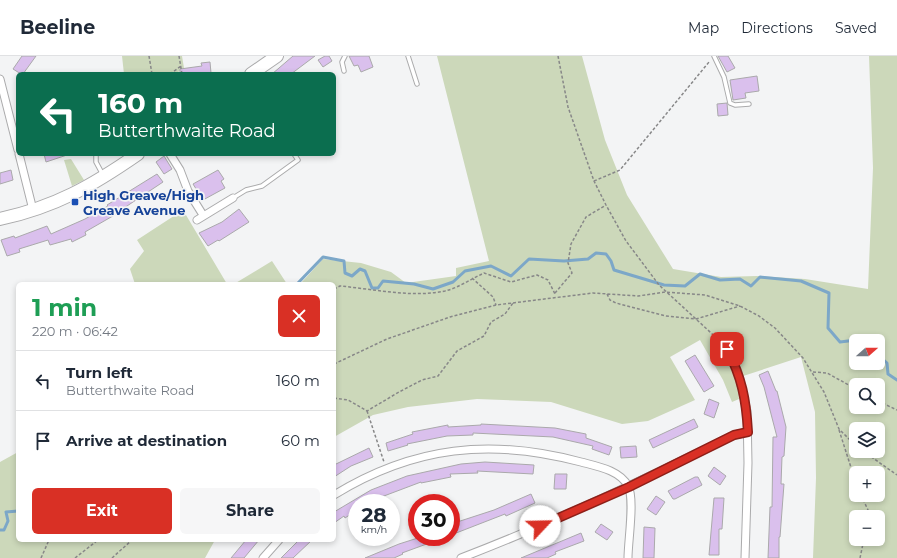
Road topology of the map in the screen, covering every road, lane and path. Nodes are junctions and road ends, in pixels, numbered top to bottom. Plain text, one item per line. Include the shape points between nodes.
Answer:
1 (149, 56) edge
2 (179, 56) edge
3 (277, 56) edge
4 (345, 56) edge
5 (408, 56) edge
6 (558, 56) edge
7 (714, 56) edge
8 (180, 66) junction
9 (344, 71) dead end
10 (152, 72) edge
11 (172, 72) edge
12 (182, 72) edge
13 (254, 72) edge
14 (0, 79) edge
15 (417, 84) dead end
16 (749, 104) dead end
17 (16, 142) edge
18 (20, 156) edge
19 (96, 156) edge
20 (135, 156) edge
21 (171, 156) edge
22 (295, 156) edge
23 (105, 177) junction
24 (594, 181) junction
25 (233, 198) joint
26 (606, 206) junction
27 (33, 210) junction
28 (0, 220) edge
29 (472, 278) junction
30 (336, 288) edge
31 (665, 292) junction
32 (555, 294) junction
33 (607, 294) junction
34 (554, 298) junction
35 (513, 302) junction
36 (496, 305) junction
37 (740, 306) junction
38 (696, 319) junction
39 (727, 349) joint
40 (336, 363) edge
41 (813, 372) junction
42 (849, 385) edge
43 (336, 398) edge
44 (885, 404) edge
45 (897, 410) edge
46 (367, 411) junction
47 (839, 429) junction
48 (748, 432) junction
49 (849, 439) edge
50 (873, 458) edge
51 (851, 466) edge
52 (386, 467) junction
53 (897, 475) edge
54 (629, 487) junction
55 (336, 494) edge
56 (48, 542) edge
57 (95, 542) edge
58 (130, 542) edge
59 (277, 542) edge
60 (863, 546) edge
61 (42, 558) edge
62 (75, 558) edge
63 (112, 558) edge
64 (263, 558) edge
65 (461, 558) edge
66 (628, 558) edge
67 (746, 558) edge
68 (860, 558) edge

1 - 10 path
2 - 8 path
3 - 13 main road
4 - 9 lane via 342,62
5 - 15 lane
6 - 24 path via 568,107
7 - 16 lane via 724,77 730,103
7 - 24 path via 620,170
8 - 11 path
8 - 12 path
14 - 17 street
18 - 27 street
19 - 23 lane via 96,162
20 - 23 main road
21 - 25 street via 180,170 200,218
22 - 25 lane via 298,160 262,186 246,190
23 - 27 main road via 66,198
24 - 26 path
26 - 31 path via 626,241
26 - 32 path via 586,217 571,244 568,263 572,273
27 - 28 main road
29 - 30 path via 446,291 430,293 340,286
29 - 32 path via 484,273 511,282 537,275 548,280
29 - 36 path via 493,297
31 - 33 path via 638,296
31 - 37 path via 705,295
31 - 38 path
32 - 34 path
33 - 34 path
33 - 38 path via 610,300 616,303 666,316
34 - 35 path
35 - 36 path
35 - 46 path via 505,314 491,322 484,336 457,351 438,376 422,380
36 - 40 path via 450,317 387,339
37 - 38 path
37 - 41 path via 775,328
38 - 39 path
39 - 48 street via 743,388
41 - 42 path via 827,373
41 - 47 path
43 - 46 path via 348,400
44 - 45 path
46 - 52 path
47 - 49 path
47 - 51 path
48 - 54 street via 734,435
48 - 67 street
50 - 53 path
52 - 54 street via 460,450 514,450 542,453 594,466 613,473
52 - 55 street
54 - 65 street
54 - 66 street via 631,502
56 - 61 path
57 - 62 path
58 - 63 path
59 - 64 street
60 - 68 path

